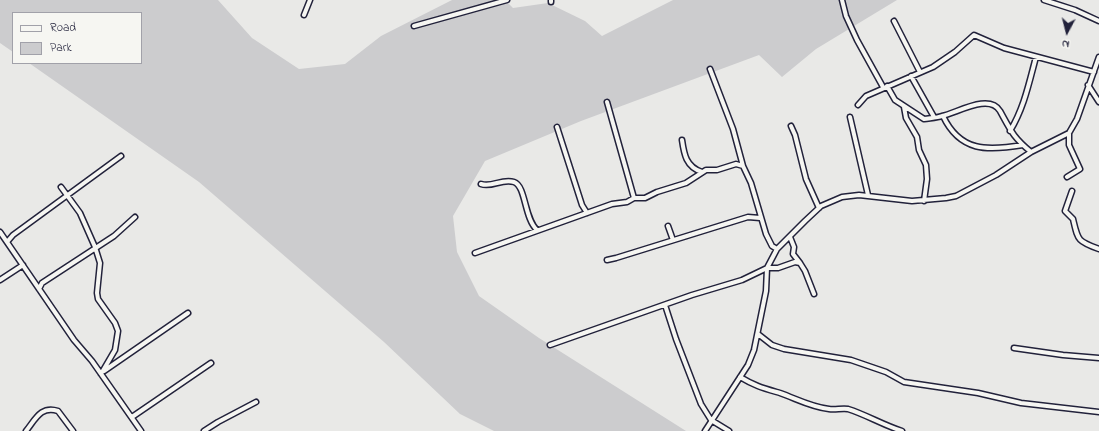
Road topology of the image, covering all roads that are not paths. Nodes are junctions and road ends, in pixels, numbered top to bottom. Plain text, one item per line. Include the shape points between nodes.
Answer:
1 (310, 0) edge
2 (507, 0) edge
3 (842, 0) edge
4 (1044, 0) edge
5 (304, 15) dead end
6 (894, 21) dead end
7 (1099, 21) edge
8 (414, 26) dead end
9 (1036, 57) junction
10 (1099, 57) edge
11 (710, 69) dead end
12 (920, 72) junction
13 (1094, 72) junction
14 (911, 76) junction
15 (1088, 85) junction
16 (885, 87) junction
17 (607, 102) dead end
18 (1099, 102) edge
19 (858, 105) dead end
20 (904, 107) junction
21 (943, 116) junction
22 (934, 117) junction
23 (850, 118) dead end
24 (556, 126) dead end
25 (791, 126) dead end
26 (1010, 131) junction
27 (1069, 133) junction
28 (682, 140) dead end
29 (1023, 145) junction
30 (1032, 152) junction
31 (121, 156) dead end
32 (743, 166) junction
33 (702, 172) junction
34 (1067, 177) dead end
35 (481, 184) dead end
36 (62, 187) dead end
37 (1072, 191) dead end
38 (868, 195) junction
39 (67, 196) junction
40 (634, 198) junction
41 (924, 201) junction
42 (819, 208) junction
43 (587, 212) junction
44 (135, 217) dead end
45 (760, 218) junction
46 (668, 226) dead end
47 (537, 230) junction
48 (0, 232) edge
49 (790, 237) junction
50 (673, 240) junction
51 (7, 242) junction
52 (95, 247) junction
53 (778, 249) junction
54 (1099, 249) edge
55 (475, 253) dead end
56 (607, 260) dead end
57 (800, 263) junction
58 (23, 265) junction
59 (767, 268) junction
60 (0, 280) edge
61 (34, 282) junction
62 (42, 283) junction
63 (39, 289) junction
64 (814, 294) dead end
65 (665, 305) junction
66 (188, 313) dead end
67 (758, 334) junction
68 (550, 345) dead end
69 (1014, 348) dead end
70 (1099, 358) edge
71 (211, 363) dead end
72 (103, 373) junction
73 (740, 377) junction
74 (256, 402) dead end
75 (1099, 412) edge
76 (132, 417) junction
77 (711, 420) junction
78 (26, 431) edge
79 (73, 431) edge
80 (141, 431) edge
81 (204, 431) edge
82 (705, 431) edge
83 (730, 431) edge
84 (902, 431) edge

1 - 5 street
2 - 8 street
3 - 16 street via 846,16 875,77
4 - 7 street
6 - 12 street
9 - 12 street via 1004,48 974,35 940,63
9 - 13 street
9 - 26 street via 1021,110
10 - 13 street
11 - 32 street via 728,115
12 - 14 street
13 - 15 street
14 - 16 street
14 - 22 street
15 - 18 street
15 - 27 street via 1077,120
16 - 19 street via 866,96
16 - 20 street
17 - 40 street
20 - 22 street via 921,118
20 - 41 street via 926,166
21 - 22 street
21 - 26 street via 975,105 990,103 1000,111
21 - 29 street via 955,136 972,146
23 - 38 street
24 - 43 street via 582,205
25 - 42 street via 806,179
26 - 29 street
27 - 30 street
27 - 34 street via 1069,145 1080,169
28 - 33 street via 685,158
29 - 30 street
30 - 41 street via 956,196
31 - 39 street
32 - 33 street via 736,164
32 - 45 street via 751,183
33 - 40 street via 675,187 645,198
35 - 47 street via 488,187 508,181 515,182 522,188 526,211
36 - 39 street
37 - 54 street via 1065,211 1073,219 1074,231 1081,241
38 - 41 street
38 - 42 street via 842,197
39 - 51 street
39 - 52 street via 80,212
40 - 43 street
42 - 49 street
43 - 47 street
44 - 52 street via 114,236
45 - 50 street via 752,216
45 - 53 street via 772,246
46 - 50 street
47 - 55 street
48 - 51 street
49 - 53 street
49 - 57 street via 794,254
50 - 56 street
51 - 58 street
52 - 62 street
52 - 72 street via 100,263 98,299 118,331 115,350
53 - 59 street
57 - 59 street
57 - 64 street via 806,270
58 - 60 street
58 - 61 street
59 - 65 street via 742,280
59 - 67 street via 766,291
61 - 62 street
61 - 63 street
62 - 63 street
63 - 72 street via 74,340
65 - 68 street
65 - 77 street via 676,339
66 - 72 street
67 - 73 street via 748,365
67 - 75 street via 772,345 784,349 851,360 886,372 904,382 978,393 1021,403
69 - 70 street
71 - 76 street
72 - 76 street
73 - 77 street
73 - 84 street via 757,387 801,403 831,410 845,409
74 - 81 street
76 - 80 street
77 - 82 street
77 - 83 street
78 - 79 street via 40,413 52,410 58,411

